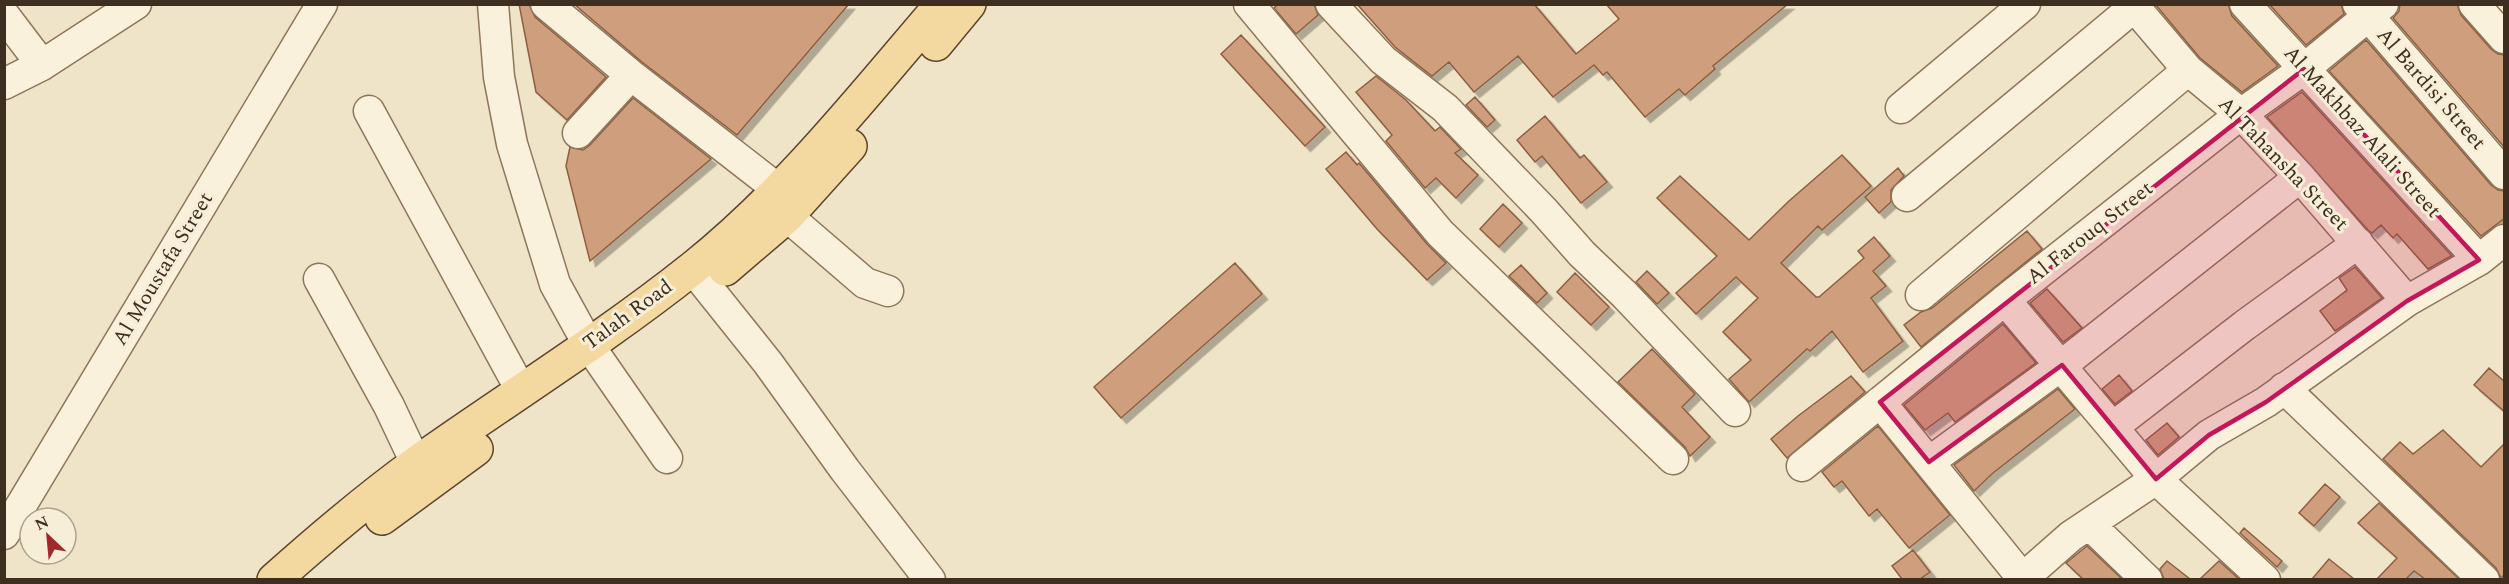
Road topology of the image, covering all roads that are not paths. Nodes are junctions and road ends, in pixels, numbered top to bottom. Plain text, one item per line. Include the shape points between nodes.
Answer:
1 (322, 4) edge
2 (493, 4) edge
3 (546, 4) edge
4 (942, 4) edge
5 (969, 4) edge
6 (1248, 4) edge
7 (1331, 4) edge
8 (2025, 4) edge
9 (2245, 4) edge
10 (2474, 4) edge
11 (2133, 6) edge
12 (122, 8) edge
13 (2370, 8) edge
14 (4, 15) edge
15 (2505, 38) edge
16 (42, 64) junction
17 (2304, 69) junction
18 (2188, 70) junction
19 (631, 75) junction
20 (4, 84) edge
21 (1901, 108) dead end
22 (369, 111) dead end
23 (2241, 114) junction
24 (578, 133) dead end
25 (2501, 164) edge
26 (2300, 177) junction
27 (1907, 196) dead end
28 (783, 202) junction
29 (2505, 240) edge
30 (2358, 243) junction
31 (2479, 260) junction
32 (699, 276) junction
33 (319, 279) dead end
34 (888, 291) dead end
35 (1921, 295) dead end
36 (2005, 300) junction
37 (2407, 301) junction
38 (594, 352) junction
39 (2062, 365) junction
40 (2284, 388) junction
41 (522, 392) junction
42 (1880, 402) junction
43 (1735, 411) dead end
44 (2113, 427) junction
45 (667, 458) dead end
46 (1673, 459) dead end
47 (1929, 462) junction
48 (416, 463) junction
49 (1802, 466) dead end
50 (2156, 479) junction
51 (2089, 525) junction
52 (4, 534) edge
53 (918, 575) edge
54 (274, 579) edge
55 (307, 579) edge
56 (2023, 579) edge
57 (2147, 579) edge
58 (2265, 579) edge
59 (2484, 579) edge

1 - 52 street, Al Moustafa Street
2 - 38 street via 499,77 512,144 555,284
3 - 19 street
4 - 28 main road, Talah Road via 828,138
5 - 28 main road, Talah Road via 819,182
6 - 46 street via 1440,233
7 - 43 street via 1383,60 1445,108
8 - 21 street
9 - 17 street, Al Makhbaz Alali Street
10 - 15 street
11 - 18 street, Al Tahansha Street
11 - 27 street
12 - 16 street
13 - 17 street, Al Farouq Street
13 - 25 street, Al Bardisi Street
14 - 16 street
16 - 20 street
17 - 23 street, Al Farouq Street
17 - 31 street, Al Makhbaz Alali Street
18 - 23 street, Al Tahansha Street
18 - 35 street
19 - 24 street
19 - 28 street
22 - 41 street
23 - 26 street, Al Tahansha Street
23 - 36 street, Al Farouq Street
26 - 30 street, Al Tahansha Street
26 - 39 street
28 - 32 main road, Talah Road
28 - 34 street via 865,283
29 - 31 street
30 - 37 street, Al Tahansha Street
30 - 44 street
31 - 37 street
32 - 38 main road, Talah Road
32 - 53 street via 768,363
33 - 48 street
36 - 39 street
36 - 42 street, Al Farouq Street
37 - 40 street
38 - 41 main road, Talah Road
38 - 45 street
38 - 55 main road, Talah Road
39 - 44 street
39 - 47 street
40 - 50 street via 2209,435
40 - 59 street
41 - 48 main road, Talah Road
42 - 47 street
42 - 49 street, Al Farouq Street
44 - 50 street
47 - 56 street
48 - 54 main road, Talah Road
50 - 51 street
50 - 58 street
51 - 56 street
51 - 57 street

